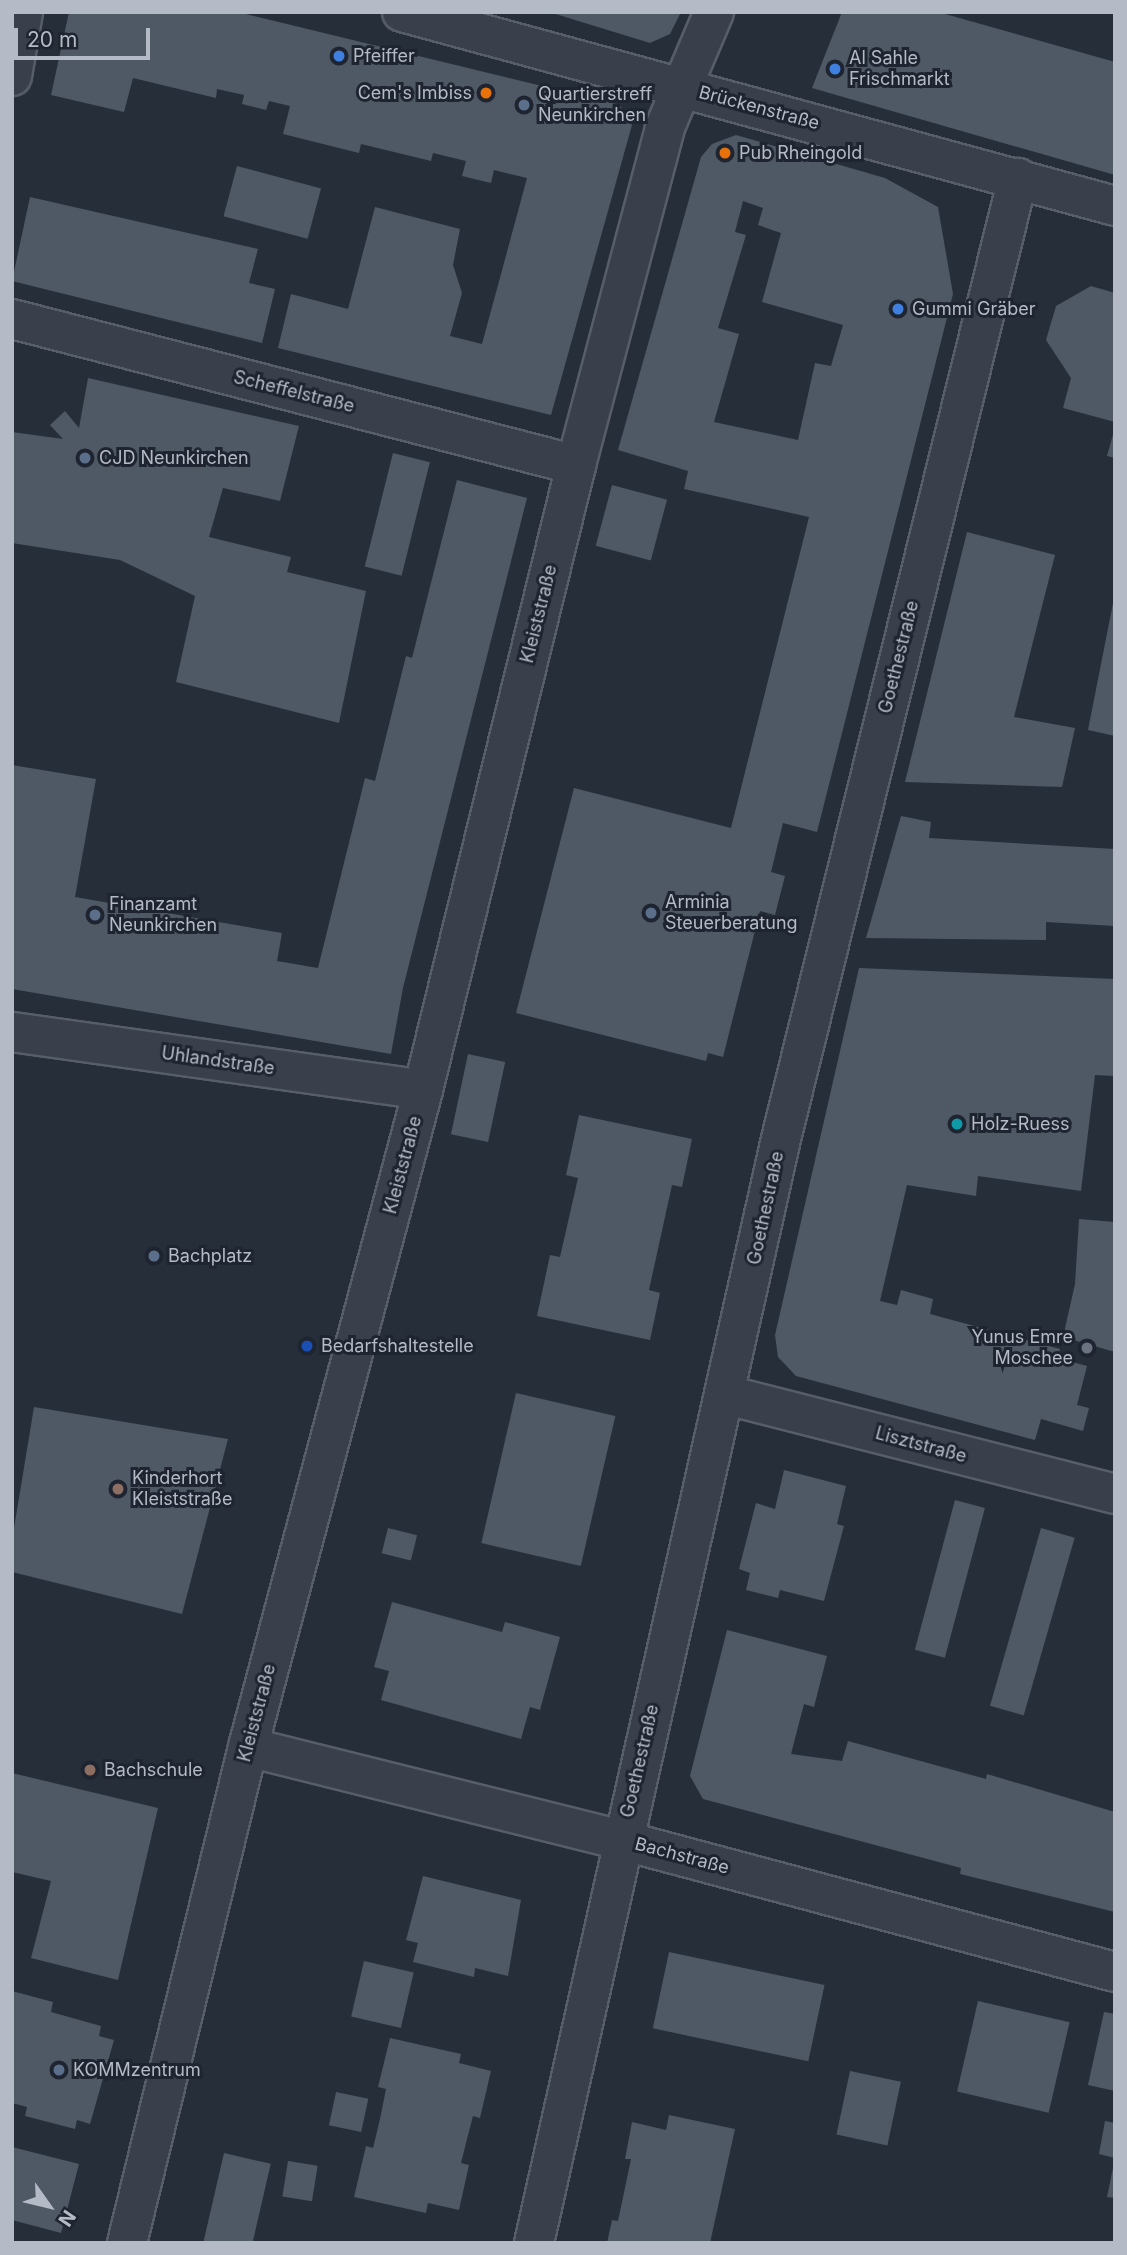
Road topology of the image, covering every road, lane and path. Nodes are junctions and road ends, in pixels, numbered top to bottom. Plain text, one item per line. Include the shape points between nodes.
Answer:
1 (23, 12) edge
2 (402, 12) edge
3 (714, 12) edge
4 (12, 76) edge
5 (680, 87) junction
6 (1018, 178) junction
7 (1115, 206) edge
8 (12, 319) edge
9 (576, 465) junction
10 (12, 1032) edge
11 (423, 1090) junction
12 (727, 1395) junction
13 (1115, 1494) edge
14 (248, 1748) junction
15 (621, 1840) junction
16 (1115, 1972) edge
17 (127, 2243) edge
18 (534, 2243) edge

1 - 4 street
2 - 5 street, Brückenstraße
3 - 5 street, Kleiststraße
5 - 6 street, Brückenstraße
5 - 9 street, Kleiststraße
6 - 7 street, Brückenstraße
6 - 12 street, Goethestraße via 780,1143
8 - 9 street, Scheffelstraße
9 - 11 street, Kleiststraße
10 - 11 street, Uhlandstraße
11 - 14 street, Kleiststraße
12 - 13 street, Lisztstraße
12 - 15 street, Goethestraße
14 - 15 street, Bachstraße
14 - 17 street, Kleiststraße
15 - 16 street, Bachstraße
15 - 18 street, Goethestraße

